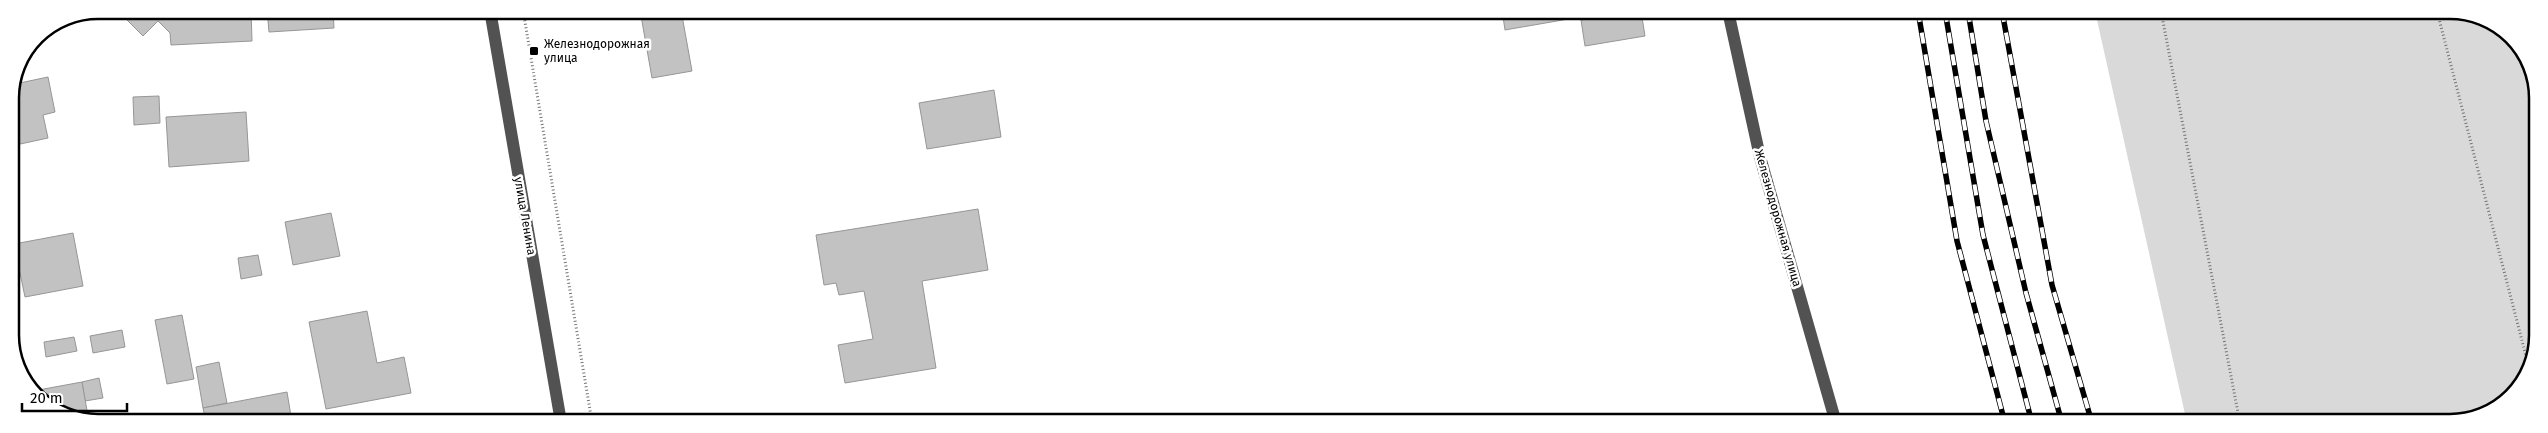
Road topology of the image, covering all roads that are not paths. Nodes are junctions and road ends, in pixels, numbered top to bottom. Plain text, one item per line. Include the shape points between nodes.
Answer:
1 (492, 19) edge
2 (1730, 19) edge
3 (560, 414) edge
4 (1833, 414) edge

1 - 3 street, улица Ленина
2 - 4 street, Железнодорожная улица via 1760,157

